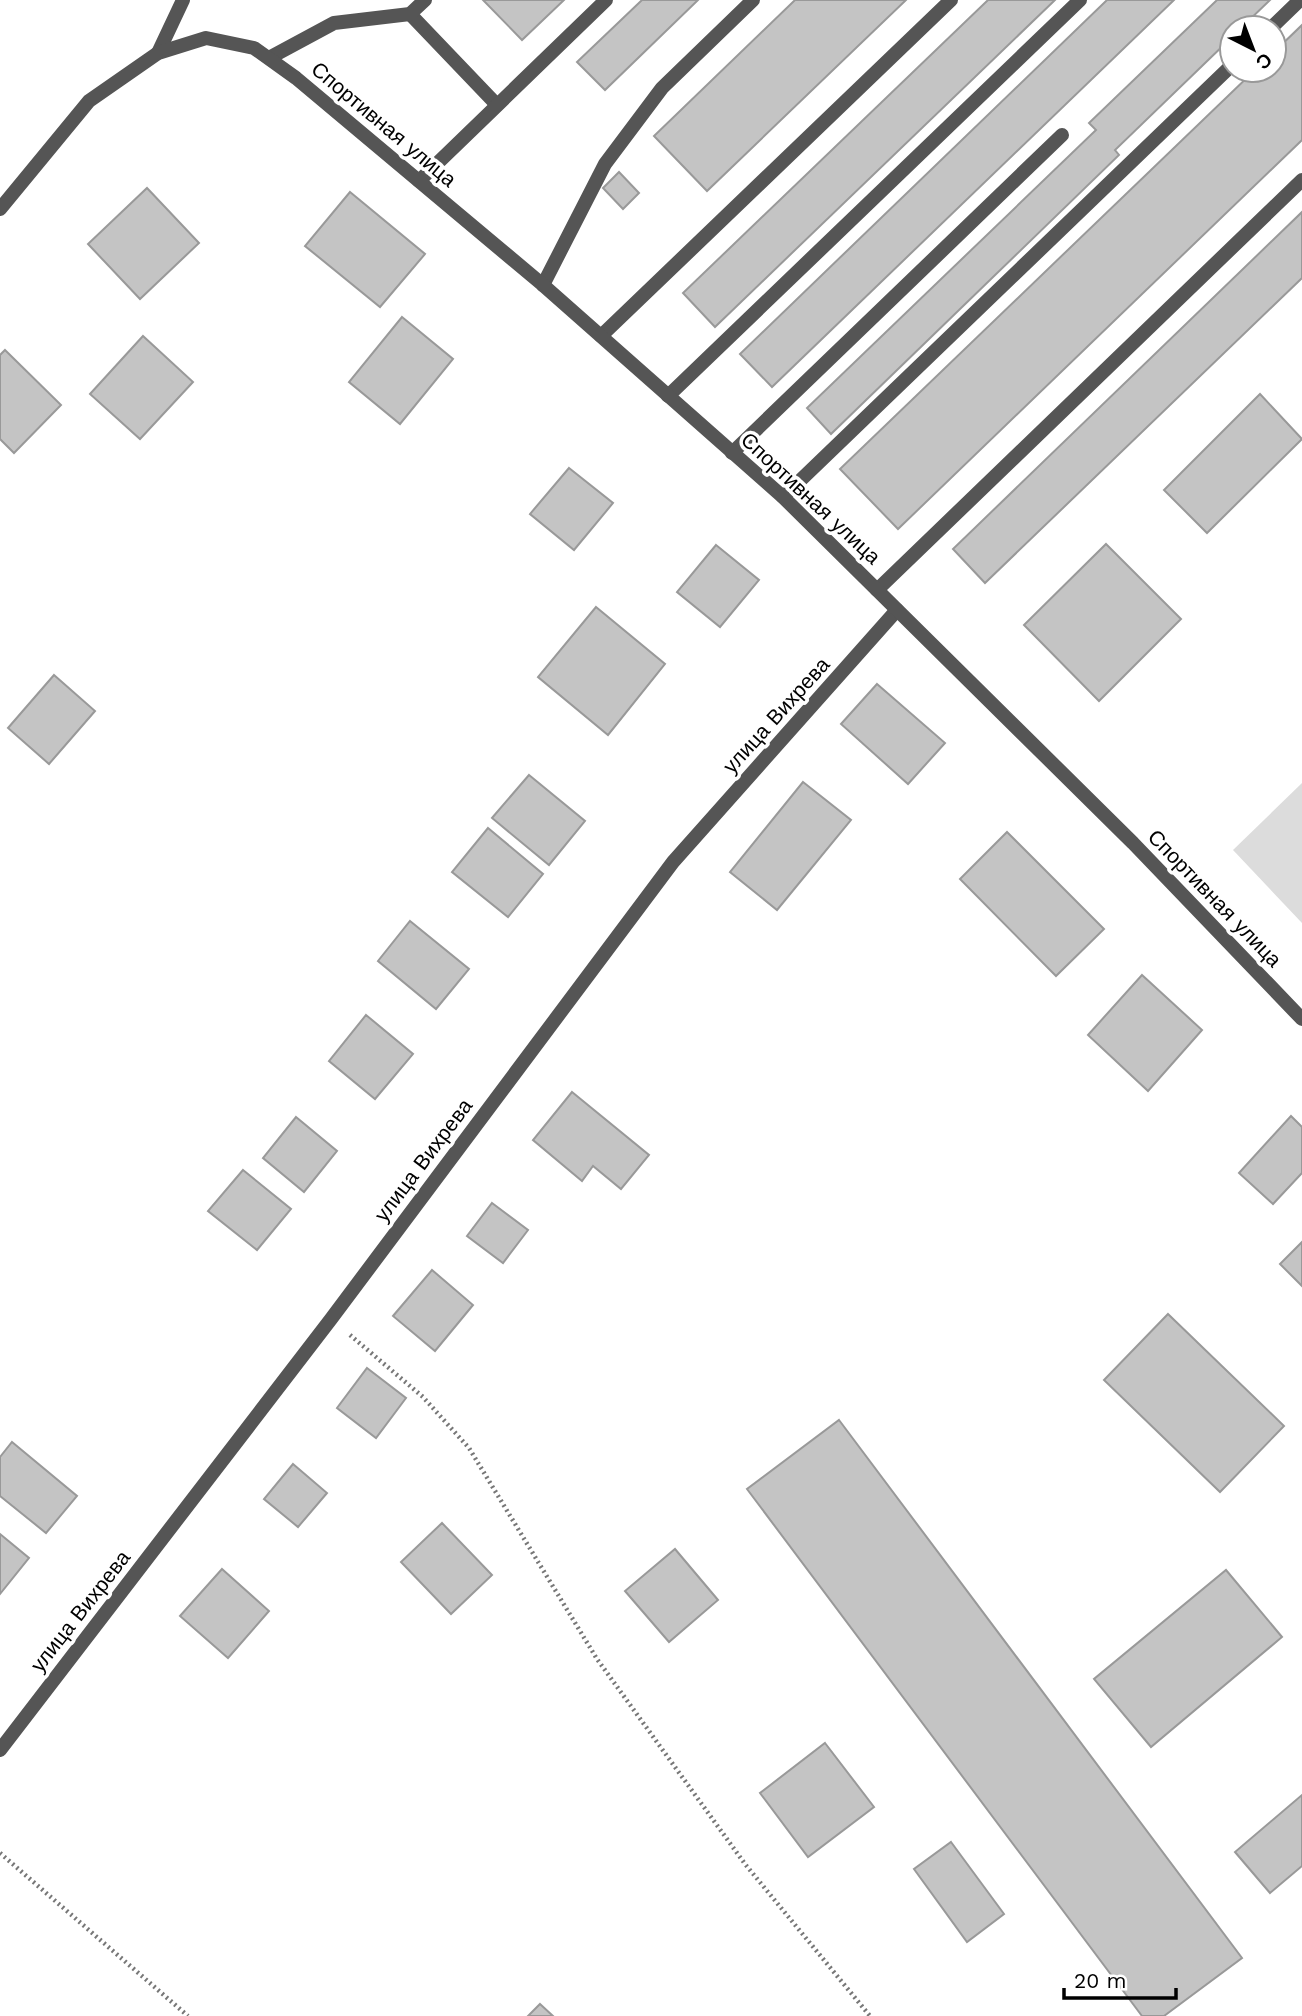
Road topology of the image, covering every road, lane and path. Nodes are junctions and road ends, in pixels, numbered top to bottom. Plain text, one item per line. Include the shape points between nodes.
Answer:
1 (183, 0) edge
2 (425, 0) edge
3 (606, 0) edge
4 (753, 0) edge
5 (951, 0) edge
6 (1080, 0) edge
7 (1300, 0) edge
8 (410, 14) junction
9 (1285, 14) edge
10 (158, 53) junction
11 (268, 58) junction
12 (1218, 79) edge
13 (497, 105) junction
14 (1062, 135) dead end
15 (1302, 180) edge
16 (419, 181) junction
17 (0, 209) edge
18 (543, 285) junction
19 (601, 336) junction
20 (668, 396) junction
21 (732, 453) junction
22 (783, 498) junction
23 (877, 590) junction
24 (897, 610) junction
25 (1302, 1019) edge
26 (331, 1319) junction
27 (0, 1750) edge
28 (0, 1853) edge
29 (188, 2016) edge
30 (870, 2016) edge

1 - 10 street
2 - 8 street
3 - 13 street
4 - 18 street via 662,88 605,164
5 - 19 street
6 - 20 street
7 - 9 street
8 - 11 street via 334,23
8 - 13 street
10 - 11 street, Спортивная улица via 206,38 254,48
10 - 17 street via 89,101
11 - 16 street, Спортивная улица
12 - 22 street
13 - 16 street
14 - 21 street
15 - 23 street
16 - 18 street, Спортивная улица
18 - 19 street, Спортивная улица
19 - 20 street, Спортивная улица
20 - 21 street, Спортивная улица
21 - 22 street, Спортивная улица
22 - 23 street, Спортивная улица
23 - 24 street, Спортивная улица
24 - 25 street, Спортивная улица via 1133,843
24 - 26 street, улица Вихрева via 673,862
26 - 27 street, улица Вихрева
26 - 30 path via 423,1397 469,1448 597,1659 745,1864
28 - 29 path

